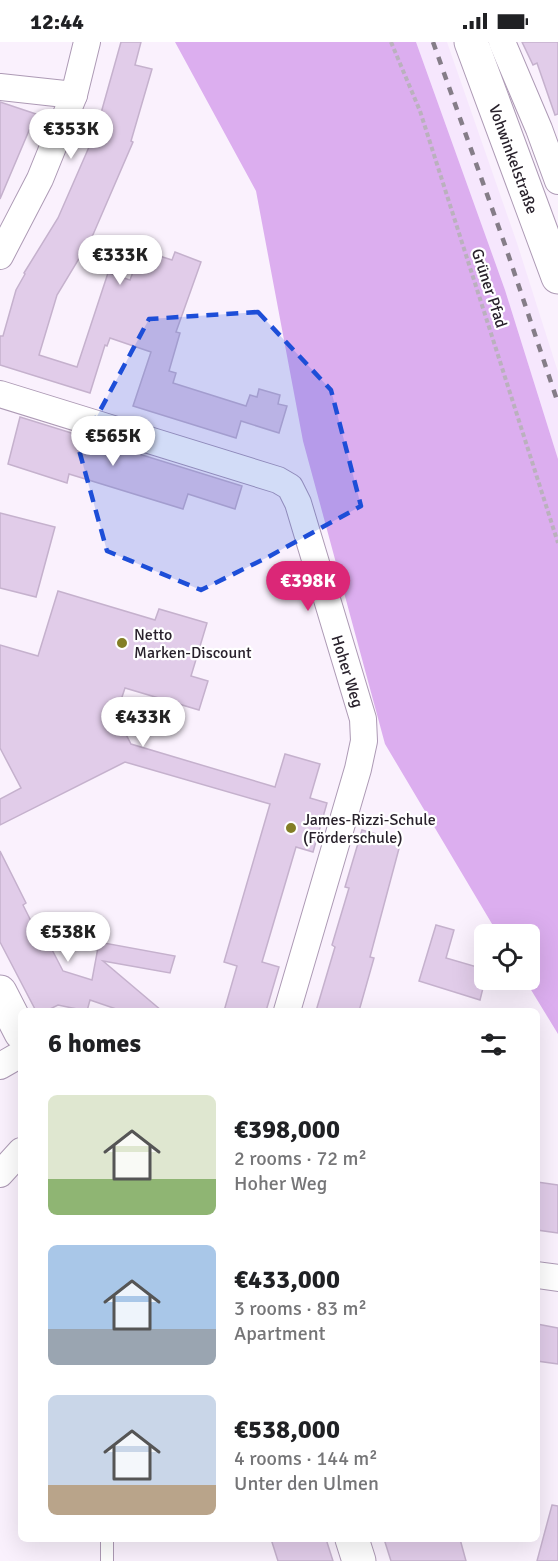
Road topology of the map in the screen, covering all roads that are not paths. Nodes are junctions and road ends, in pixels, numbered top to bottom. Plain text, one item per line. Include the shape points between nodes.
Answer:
1 (87, 42) edge
2 (471, 42) edge
3 (502, 42) edge
4 (0, 87) edge
5 (74, 95) junction
6 (558, 181) edge
7 (0, 256) edge
8 (558, 277) edge
9 (0, 394) edge
10 (0, 992) edge
11 (288, 1008) edge
12 (18, 1027) edge
13 (18, 1056) edge
14 (0, 1066) edge
15 (18, 1154) edge
16 (0, 1174) edge
17 (540, 1275) edge
18 (558, 1278) edge
19 (107, 1542) edge
20 (353, 1542) edge
21 (107, 1561) edge
22 (359, 1561) edge

1 - 5 street
2 - 8 main road, Vohwinkelstraße
3 - 6 street
4 - 5 street
5 - 7 street via 40,179
9 - 11 street, Hoher Weg via 278,480 290,487 298,503 363,719 364,741
10 - 12 main road
13 - 14 street
15 - 16 street
17 - 18 street
19 - 21 lane
20 - 22 main road

